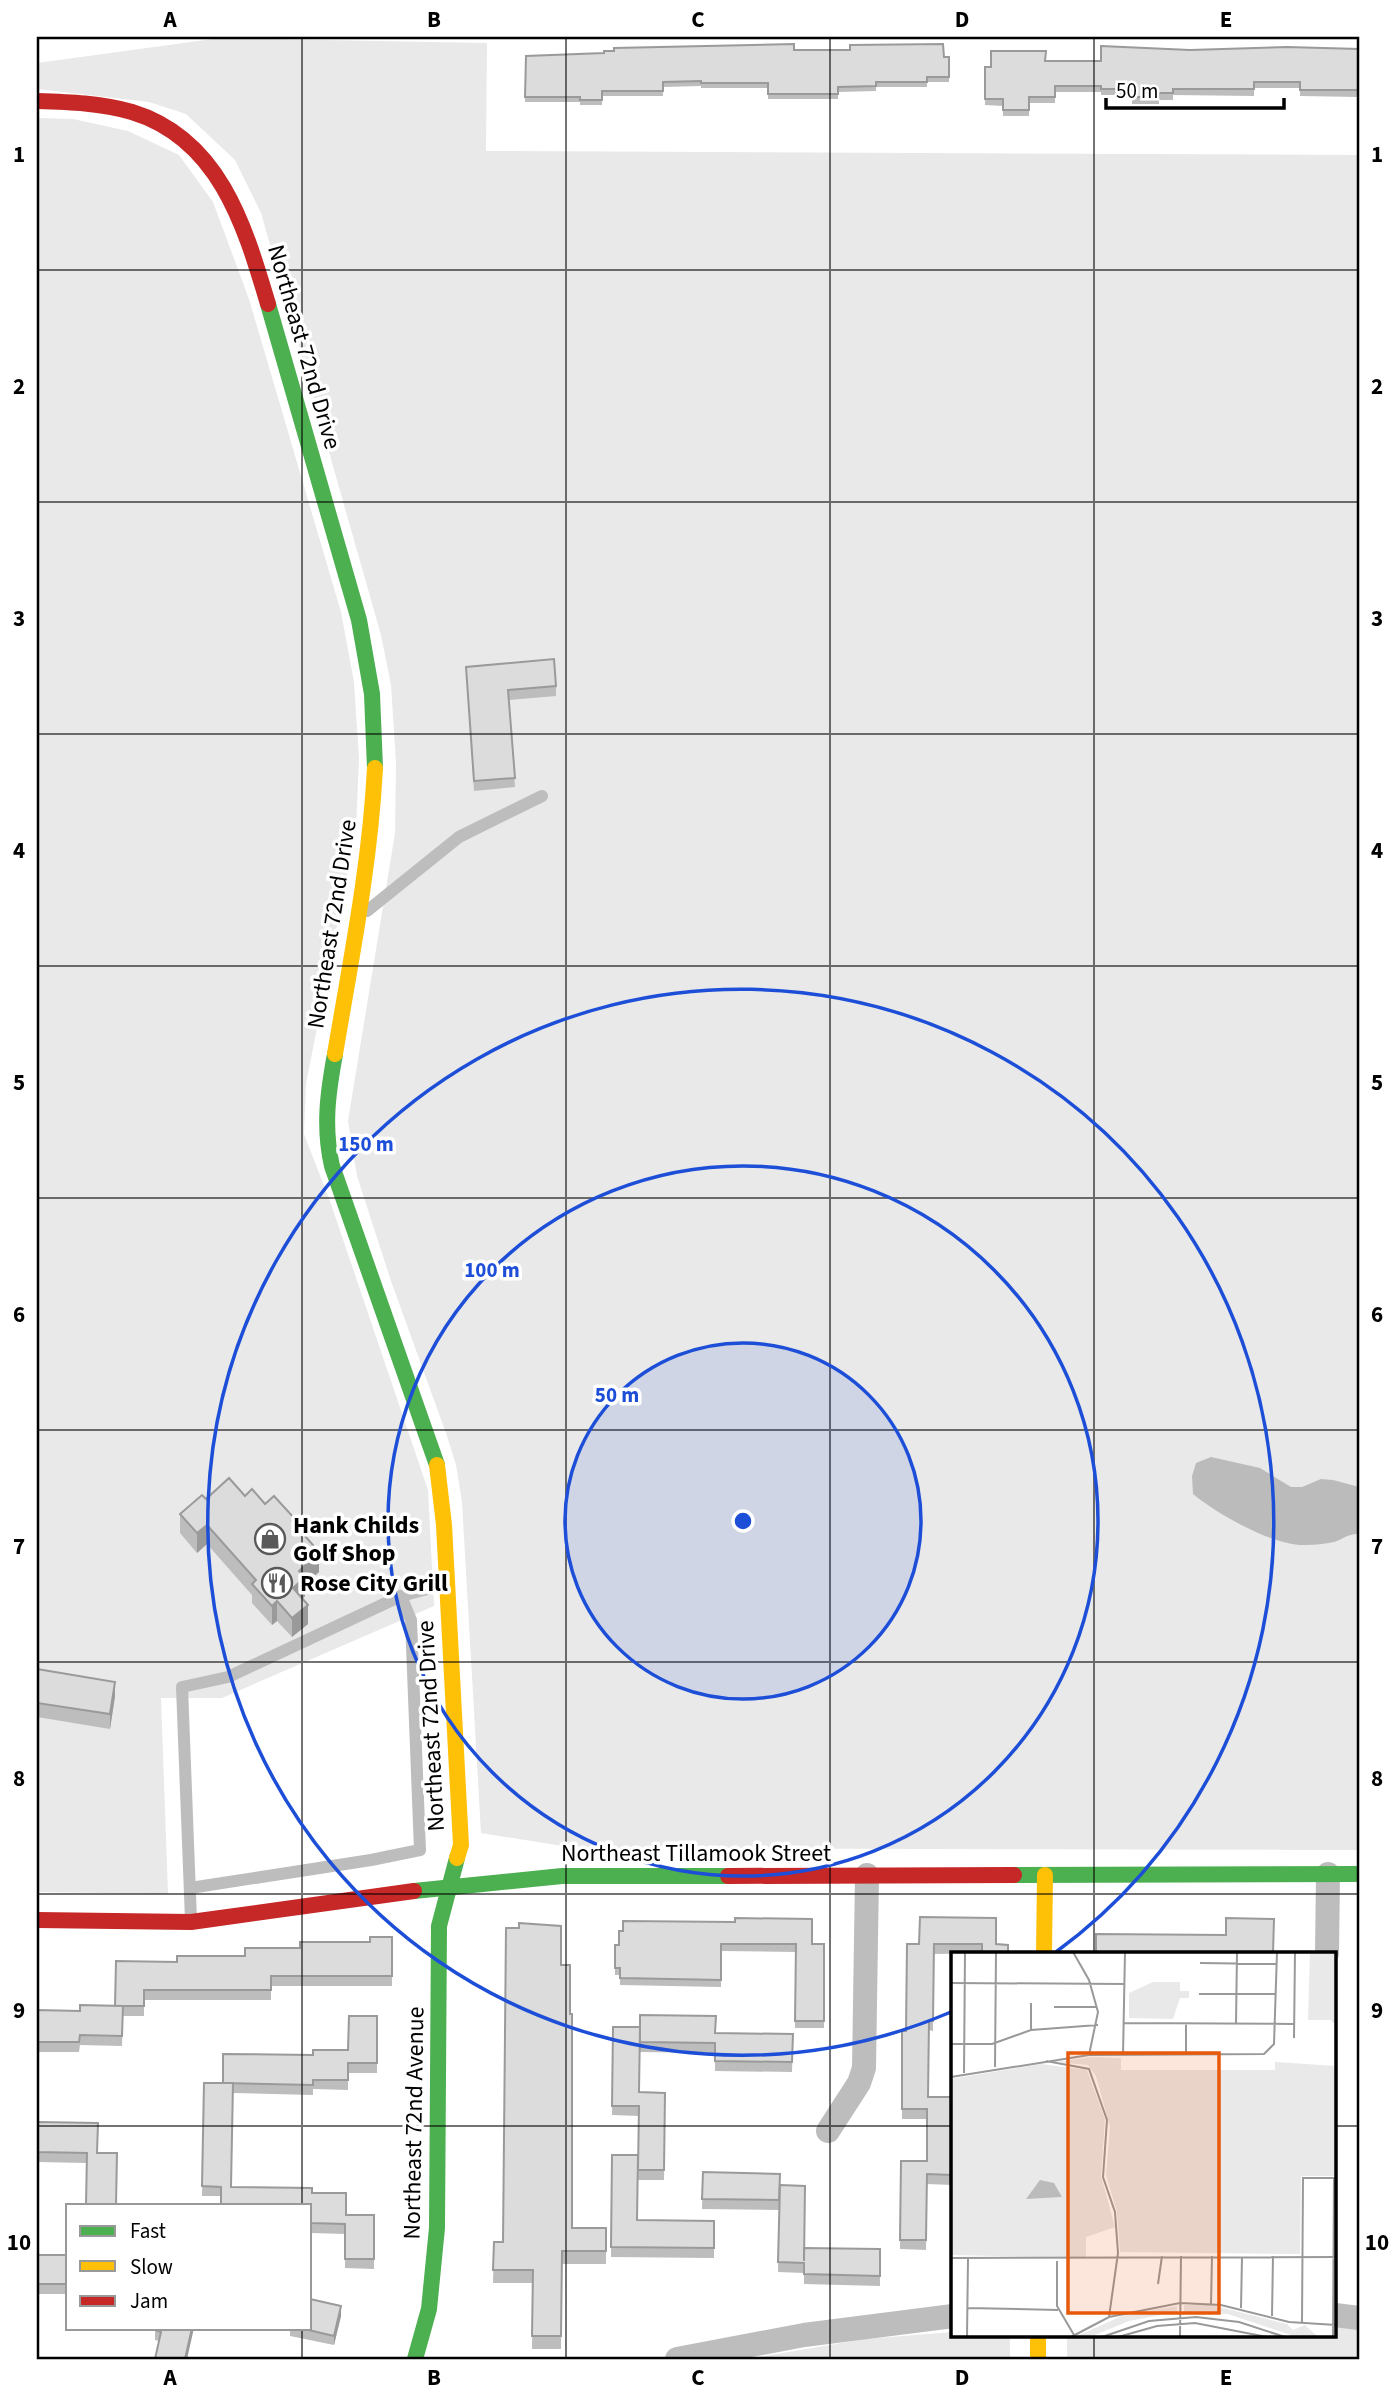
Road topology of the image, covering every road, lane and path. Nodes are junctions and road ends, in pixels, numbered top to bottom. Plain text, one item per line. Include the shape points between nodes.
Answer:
1 (37, 101) edge
2 (542, 796) dead end
3 (358, 918) junction
4 (446, 1584) junction
5 (401, 1596) junction
6 (1328, 1874) junction
7 (1359, 1874) edge
8 (867, 1875) junction
9 (1045, 1875) junction
10 (448, 1886) junction
11 (190, 1888) junction
12 (37, 1920) edge
13 (191, 1922) junction
14 (1044, 1952) edge
15 (1327, 1952) edge
16 (828, 2131) dead end
17 (1336, 2315) edge
18 (951, 2316) edge
19 (1359, 2318) edge
20 (1038, 2336) edge
21 (415, 2359) edge
22 (677, 2359) edge
23 (1038, 2359) edge

1 - 3 street, Northeast 72nd Drive via 107,106 172,130 211,166 248,236 355,607 372,691 376,766
2 - 3 lane via 458,837
3 - 4 street, Northeast 72nd Drive via 327,1101 327,1141 338,1187 431,1444 442,1494
4 - 5 lane
4 - 10 street, Northeast 72nd Drive via 461,1845
5 - 11 lane via 228,1677 182,1686
5 - 11 lane via 411,1620 420,1850
6 - 7 street, Northeast Tillamook Street
6 - 9 street, Northeast Tillamook Street
6 - 15 street
8 - 9 street, Northeast Tillamook Street
8 - 10 street, Northeast Tillamook Street via 586,1875
8 - 16 street via 864,2068
9 - 14 street
10 - 13 street, Northeast Tillamook Street
10 - 21 street, Northeast 72nd Avenue via 439,1926 438,2228 429,2309
11 - 13 lane
12 - 13 street, Northeast Tillamook Street
17 - 19 street
18 - 22 street via 817,2333
20 - 23 street

